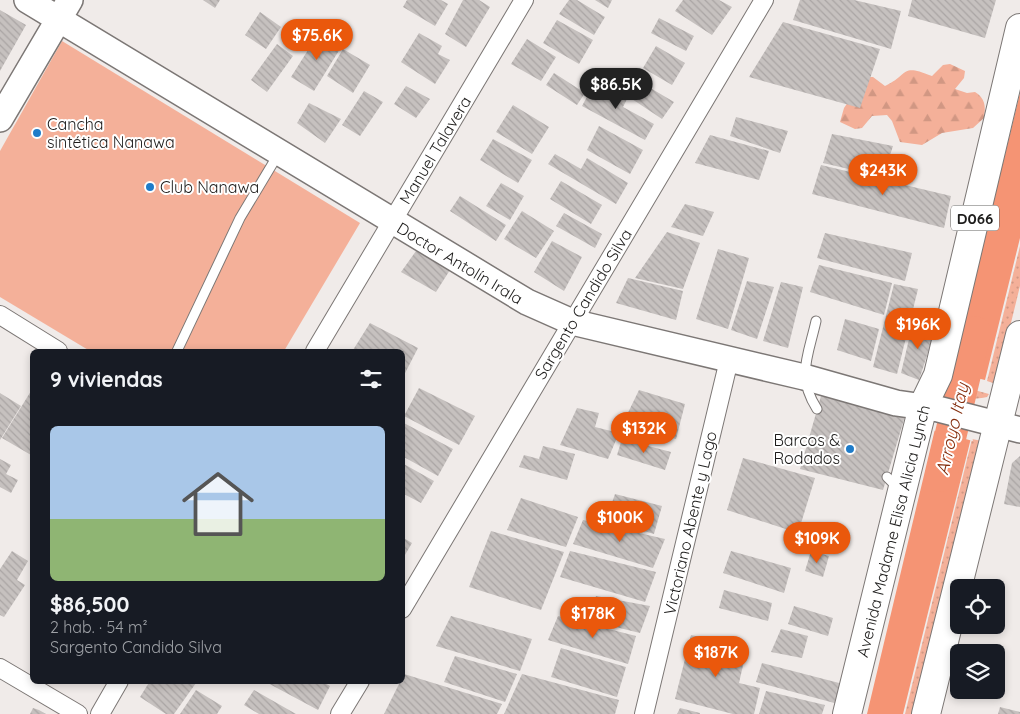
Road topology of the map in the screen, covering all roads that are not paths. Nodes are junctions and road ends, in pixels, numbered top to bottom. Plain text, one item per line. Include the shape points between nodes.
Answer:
1 (27, 0) edge
2 (524, 0) edge
3 (764, 0) edge
4 (64, 10) edge
5 (1020, 28) edge
6 (0, 119) edge
7 (279, 153) junction
8 (393, 222) junction
9 (0, 315) edge
10 (816, 321) dead end
11 (572, 322) junction
12 (1020, 335) edge
13 (55, 349) edge
14 (178, 349) edge
15 (316, 349) edge
16 (729, 360) junction
17 (804, 378) junction
18 (932, 408) junction
19 (817, 409) dead end
20 (1000, 425) edge
21 (405, 604) edge
22 (0, 668) edge
23 (117, 684) edge
24 (358, 684) edge
25 (78, 714) edge
26 (100, 714) edge
27 (340, 714) edge
28 (644, 714) edge
29 (847, 714) edge
30 (926, 714) edge

1 - 4 street, Doctor Antolín Irala
2 - 8 street, Manuel Talavera
3 - 11 street, Sargento Candido Silva
4 - 6 street
4 - 7 street, Doctor Antolín Irala
5 - 18 highway, Avenida Madame Elisa Alicia Lynch / D066
7 - 8 street, Doctor Antolín Irala
7 - 14 lane via 240,218
8 - 11 street, Doctor Antolín Irala via 526,302
8 - 15 street, Manuel Talavera
9 - 13 street
10 - 17 lane
11 - 16 street, Doctor Antolín Irala
11 - 21 street, Sargento Candido Silva
12 - 20 highway
16 - 17 street, Doctor Antolín Irala
16 - 28 street, Victoriano Abente y Lago
17 - 18 street, Doctor Antolín Irala via 896,403
17 - 19 lane via 807,393
18 - 20 street, Doctor Antolín Irala
18 - 29 highway, Avenida Madame Elisa Alicia Lynch / D066 via 895,485
20 - 30 highway
22 - 25 street
23 - 26 street
24 - 27 street

